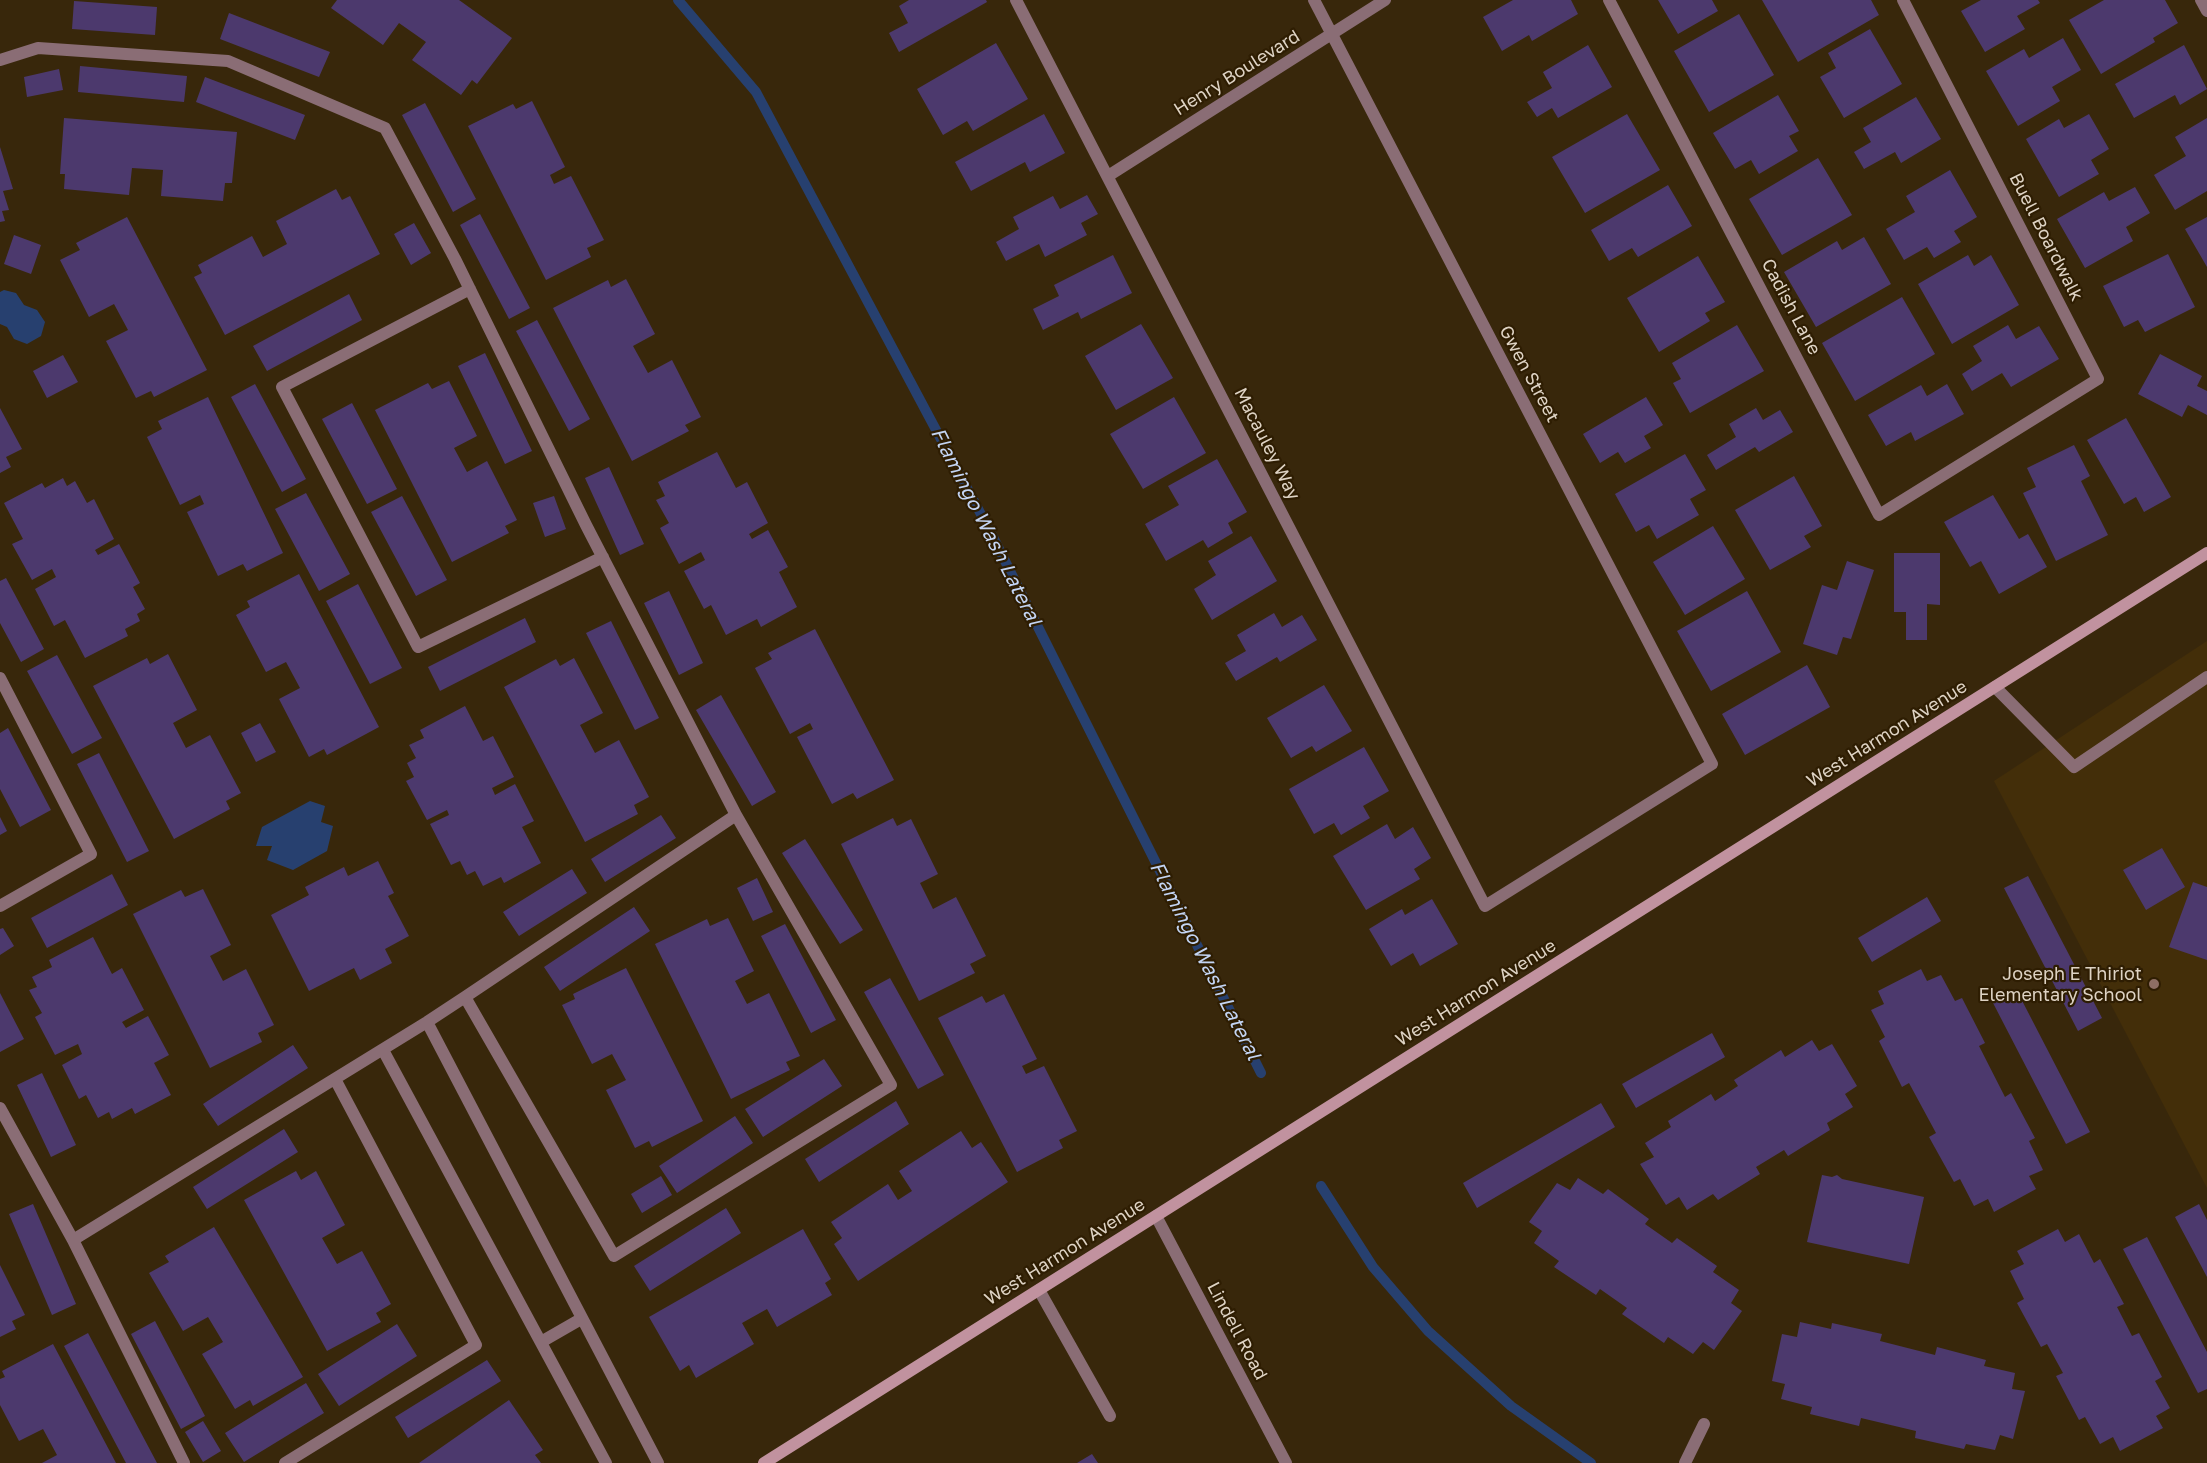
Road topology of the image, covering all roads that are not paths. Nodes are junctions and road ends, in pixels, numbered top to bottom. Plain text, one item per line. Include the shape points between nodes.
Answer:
1 (1016, 0) edge
2 (1314, 0) edge
3 (1385, 0) edge
4 (1609, 0) edge
5 (1903, 0) edge
6 (2201, 0) edge
7 (2207, 11) edge
8 (1332, 34) junction
9 (0, 60) edge
10 (1108, 176) junction
11 (470, 289) junction
12 (1991, 446) joint
13 (2207, 553) edge
14 (603, 557) junction
15 (2207, 677) edge
16 (0, 678) edge
17 (1995, 687) junction
18 (736, 815) junction
19 (0, 906) edge
20 (1485, 906) joint
21 (465, 997) junction
22 (427, 1023) junction
23 (383, 1050) junction
24 (335, 1079) junction
25 (0, 1108) edge
26 (1156, 1216) junction
27 (73, 1240) junction
28 (1039, 1290) junction
29 (581, 1319) junction
30 (541, 1342) junction
31 (1110, 1416) dead end
32 (1704, 1424) dead end
33 (1685, 1462) edge
34 (184, 1463) edge
35 (285, 1463) edge
36 (606, 1463) edge
37 (658, 1463) edge
38 (764, 1463) edge
39 (1286, 1463) edge

1 - 10 street, Macauley Way
2 - 8 street, Gwen Street
3 - 8 street, Henry Boulevard
4 - 12 street, Cadish Lane via 1879,515
5 - 12 street, Buell Boardwalk via 2098,379
6 - 7 street
8 - 10 street, Henry Boulevard
8 - 20 street, Gwen Street via 1712,764
9 - 11 street via 38,48 228,61 385,128
10 - 20 street, Macauley Way
11 - 14 street
11 - 14 street via 282,387 418,647
13 - 17 main road, West Harmon Avenue
14 - 18 street
15 - 17 street via 2074,767
16 - 19 street via 91,854
17 - 26 main road, West Harmon Avenue
18 - 21 street
18 - 21 street via 891,1085 614,1256
21 - 22 street
22 - 23 street
22 - 29 street
23 - 24 street
23 - 30 street
24 - 27 street
24 - 35 street via 476,1345
25 - 27 street
26 - 28 main road, West Harmon Avenue
26 - 39 street, Lindell Road
27 - 34 street
28 - 31 street
28 - 38 main road, West Harmon Avenue
29 - 30 street
29 - 37 street
30 - 36 street
32 - 33 street

